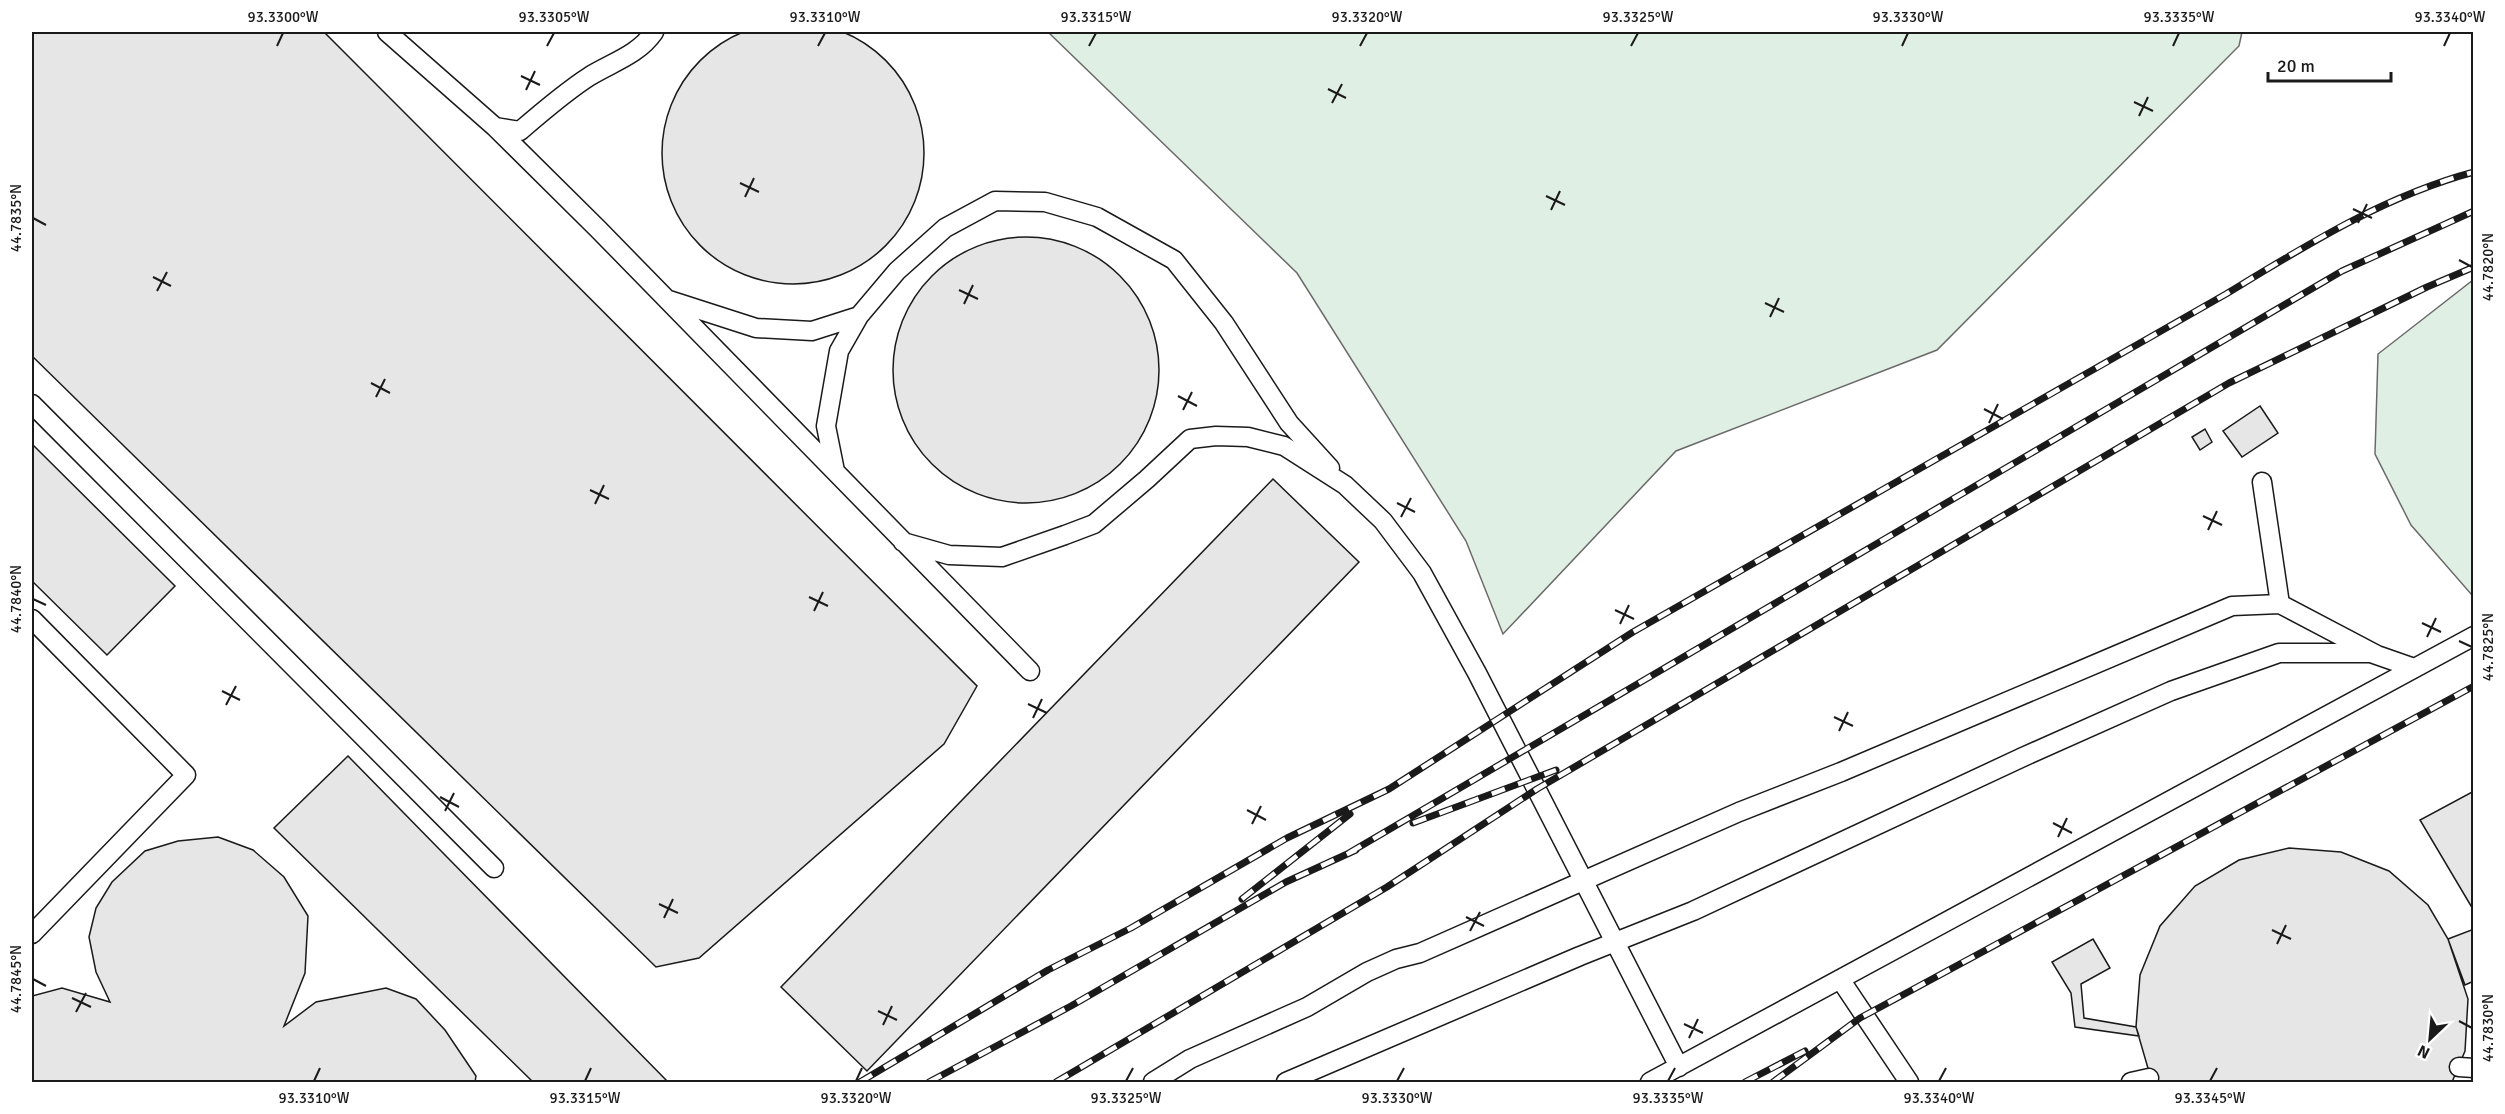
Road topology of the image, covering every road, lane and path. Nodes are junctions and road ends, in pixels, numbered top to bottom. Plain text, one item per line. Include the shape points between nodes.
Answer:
1 (387, 32) edge
2 (654, 32) edge
3 (495, 127) junction
4 (665, 298) junction
5 (859, 316) junction
6 (32, 404) edge
7 (835, 471) junction
8 (2262, 482) dead end
9 (1345, 485) junction
10 (903, 542) junction
11 (2280, 604) junction
12 (32, 619) edge
13 (2474, 636) edge
14 (2377, 655) junction
15 (2414, 668) junction
16 (1029, 671) dead end
17 (494, 868) dead end
18 (1583, 880) junction
19 (32, 934) edge
20 (1615, 942) junction
21 (1840, 979) junction
22 (1679, 1067) junction
23 (2149, 1078) dead end
24 (1153, 1083) edge
25 (1286, 1083) edge
26 (1650, 1083) edge
27 (1909, 1083) edge
28 (2131, 1083) edge

1 - 3 lane
2 - 3 lane via 622,61 591,75 520,131
3 - 4 lane
4 - 5 lane via 756,328 812,331
4 - 7 lane
5 - 7 lane via 839,351 826,426
5 - 9 lane via 897,271 945,228 994,201 1045,202 1097,217 1174,260 1224,322 1289,423
6 - 17 lane
7 - 10 lane
8 - 11 lane
9 - 10 lane via 1284,447 1248,437 1190,439 1094,524 1065,535 1002,556 949,555
9 - 18 lane via 1383,521 1422,573 1478,673
10 - 16 lane
11 - 14 lane
11 - 18 lane via 2232,606
12 - 19 lane via 186,775
13 - 15 lane
14 - 15 lane
14 - 20 lane via 2279,653 2171,691 1693,911
15 - 21 lane
18 - 20 lane
18 - 24 lane via 1420,953 1367,972 1307,1007 1190,1059
20 - 22 lane
20 - 25 lane
21 - 22 lane
21 - 27 lane
22 - 26 lane
23 - 28 lane

